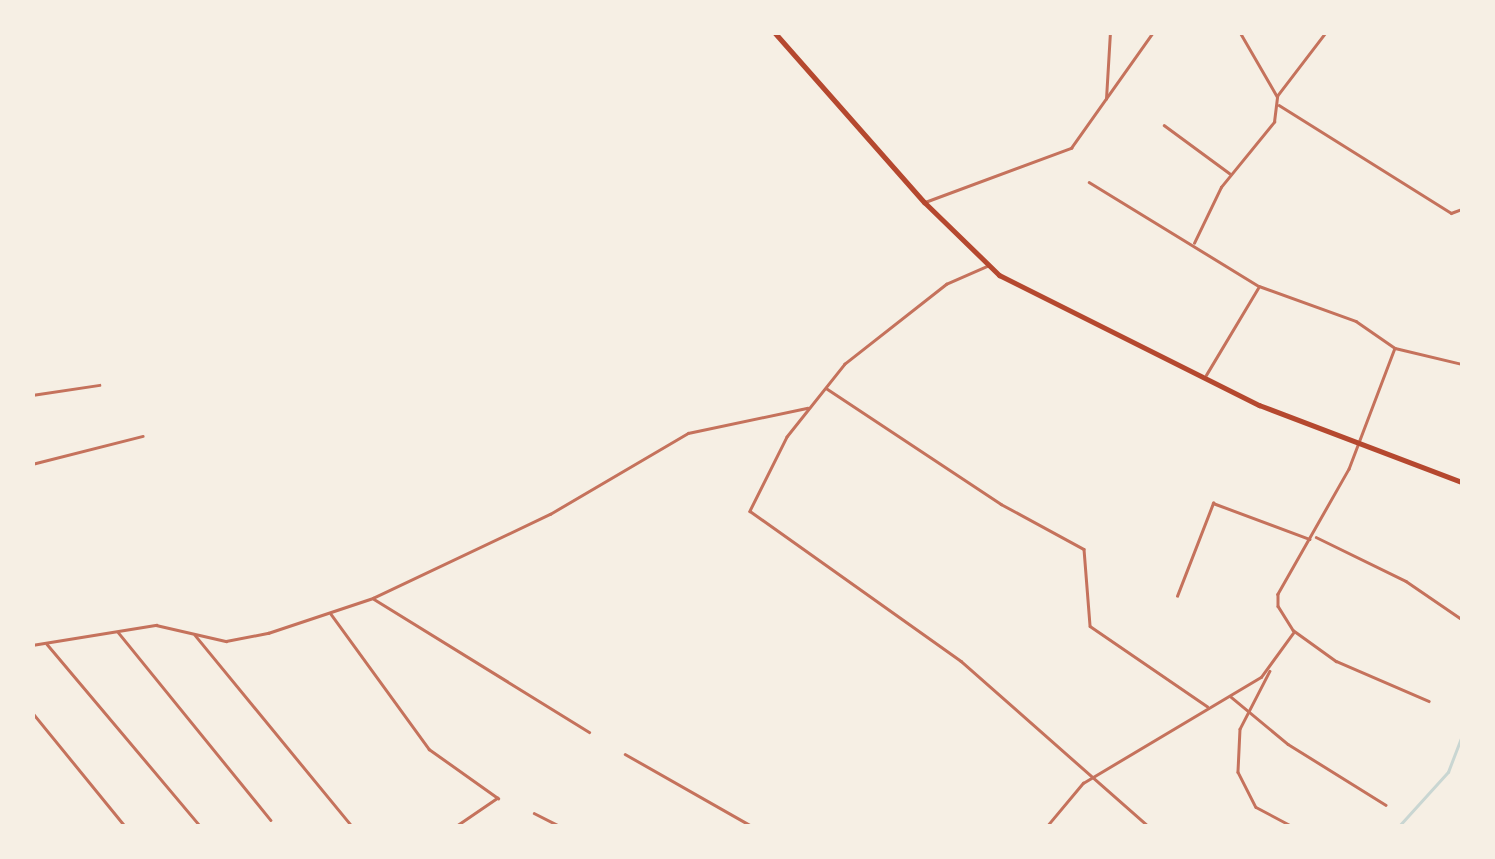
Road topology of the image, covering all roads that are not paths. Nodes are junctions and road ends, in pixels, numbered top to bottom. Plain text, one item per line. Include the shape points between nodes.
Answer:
1 (774, 32) edge
2 (1110, 32) edge
3 (1154, 32) edge
4 (1240, 32) edge
5 (1326, 32) edge
6 (1278, 96) junction
7 (1106, 100) junction
8 (1278, 104) junction
9 (1164, 125) dead end
10 (1230, 174) junction
11 (1089, 182) dead end
12 (924, 202) junction
13 (1462, 209) edge
14 (1193, 244) junction
15 (988, 266) junction
16 (1259, 286) junction
17 (1395, 348) junction
18 (1462, 364) edge
19 (1204, 379) junction
20 (99, 385) dead end
21 (826, 388) junction
22 (32, 395) edge
23 (809, 408) junction
24 (143, 436) dead end
25 (1357, 444) junction
26 (32, 464) edge
27 (1462, 482) edge
28 (1314, 538) junction
29 (1177, 596) dead end
30 (373, 598) junction
31 (331, 613) junction
32 (1460, 618) dead end
33 (117, 630) junction
34 (1293, 630) junction
35 (194, 634) junction
36 (46, 643) junction
37 (32, 645) edge
38 (1273, 667) junction
39 (1228, 695) junction
40 (1429, 701) dead end
41 (1207, 706) junction
42 (1247, 708) junction
43 (32, 712) edge
44 (588, 732) dead end
45 (625, 754) dead end
46 (1095, 775) junction
47 (1386, 806) dead end
48 (534, 813) dead end
49 (271, 820) dead end
50 (125, 826) edge
51 (200, 826) edge
52 (352, 826) edge
53 (457, 826) edge
54 (560, 826) edge
55 (752, 826) edge
56 (1047, 826) edge
57 (1148, 826) edge
58 (1291, 826) edge

1 - 12 main road
2 - 7 street via 1102,80
3 - 7 street
4 - 6 street
5 - 6 street
6 - 8 street
7 - 12 street via 1058,156
8 - 10 street via 1266,135
8 - 13 street via 1452,214
9 - 10 street
10 - 14 street
11 - 14 street
12 - 15 main road
14 - 16 street
15 - 19 main road
15 - 21 street via 948,284 845,364
16 - 17 street via 1356,321
16 - 19 street
17 - 18 street
17 - 25 street
19 - 25 main road
20 - 22 street
21 - 23 street
21 - 41 street via 1000,504 1084,549 1090,626
23 - 30 street via 688,433 596,492
23 - 46 street via 769,466 750,512 961,661
24 - 26 street
25 - 27 main road
25 - 28 street
28 - 29 street via 1213,503
28 - 32 street via 1406,581
28 - 34 street via 1278,594
30 - 31 street
30 - 44 street
31 - 35 street via 247,639
31 - 53 street via 429,750 498,798
33 - 35 street via 156,625
33 - 36 street
33 - 49 street
34 - 38 street
34 - 40 street via 1352,671 1388,679
35 - 52 street
36 - 37 street
36 - 51 street
38 - 39 street
38 - 42 street
39 - 41 street
39 - 42 street
41 - 46 street
42 - 47 street via 1288,744
42 - 58 street via 1237,755 1243,788 1256,807
43 - 50 street
45 - 55 street
46 - 56 street
46 - 57 street
48 - 54 street

